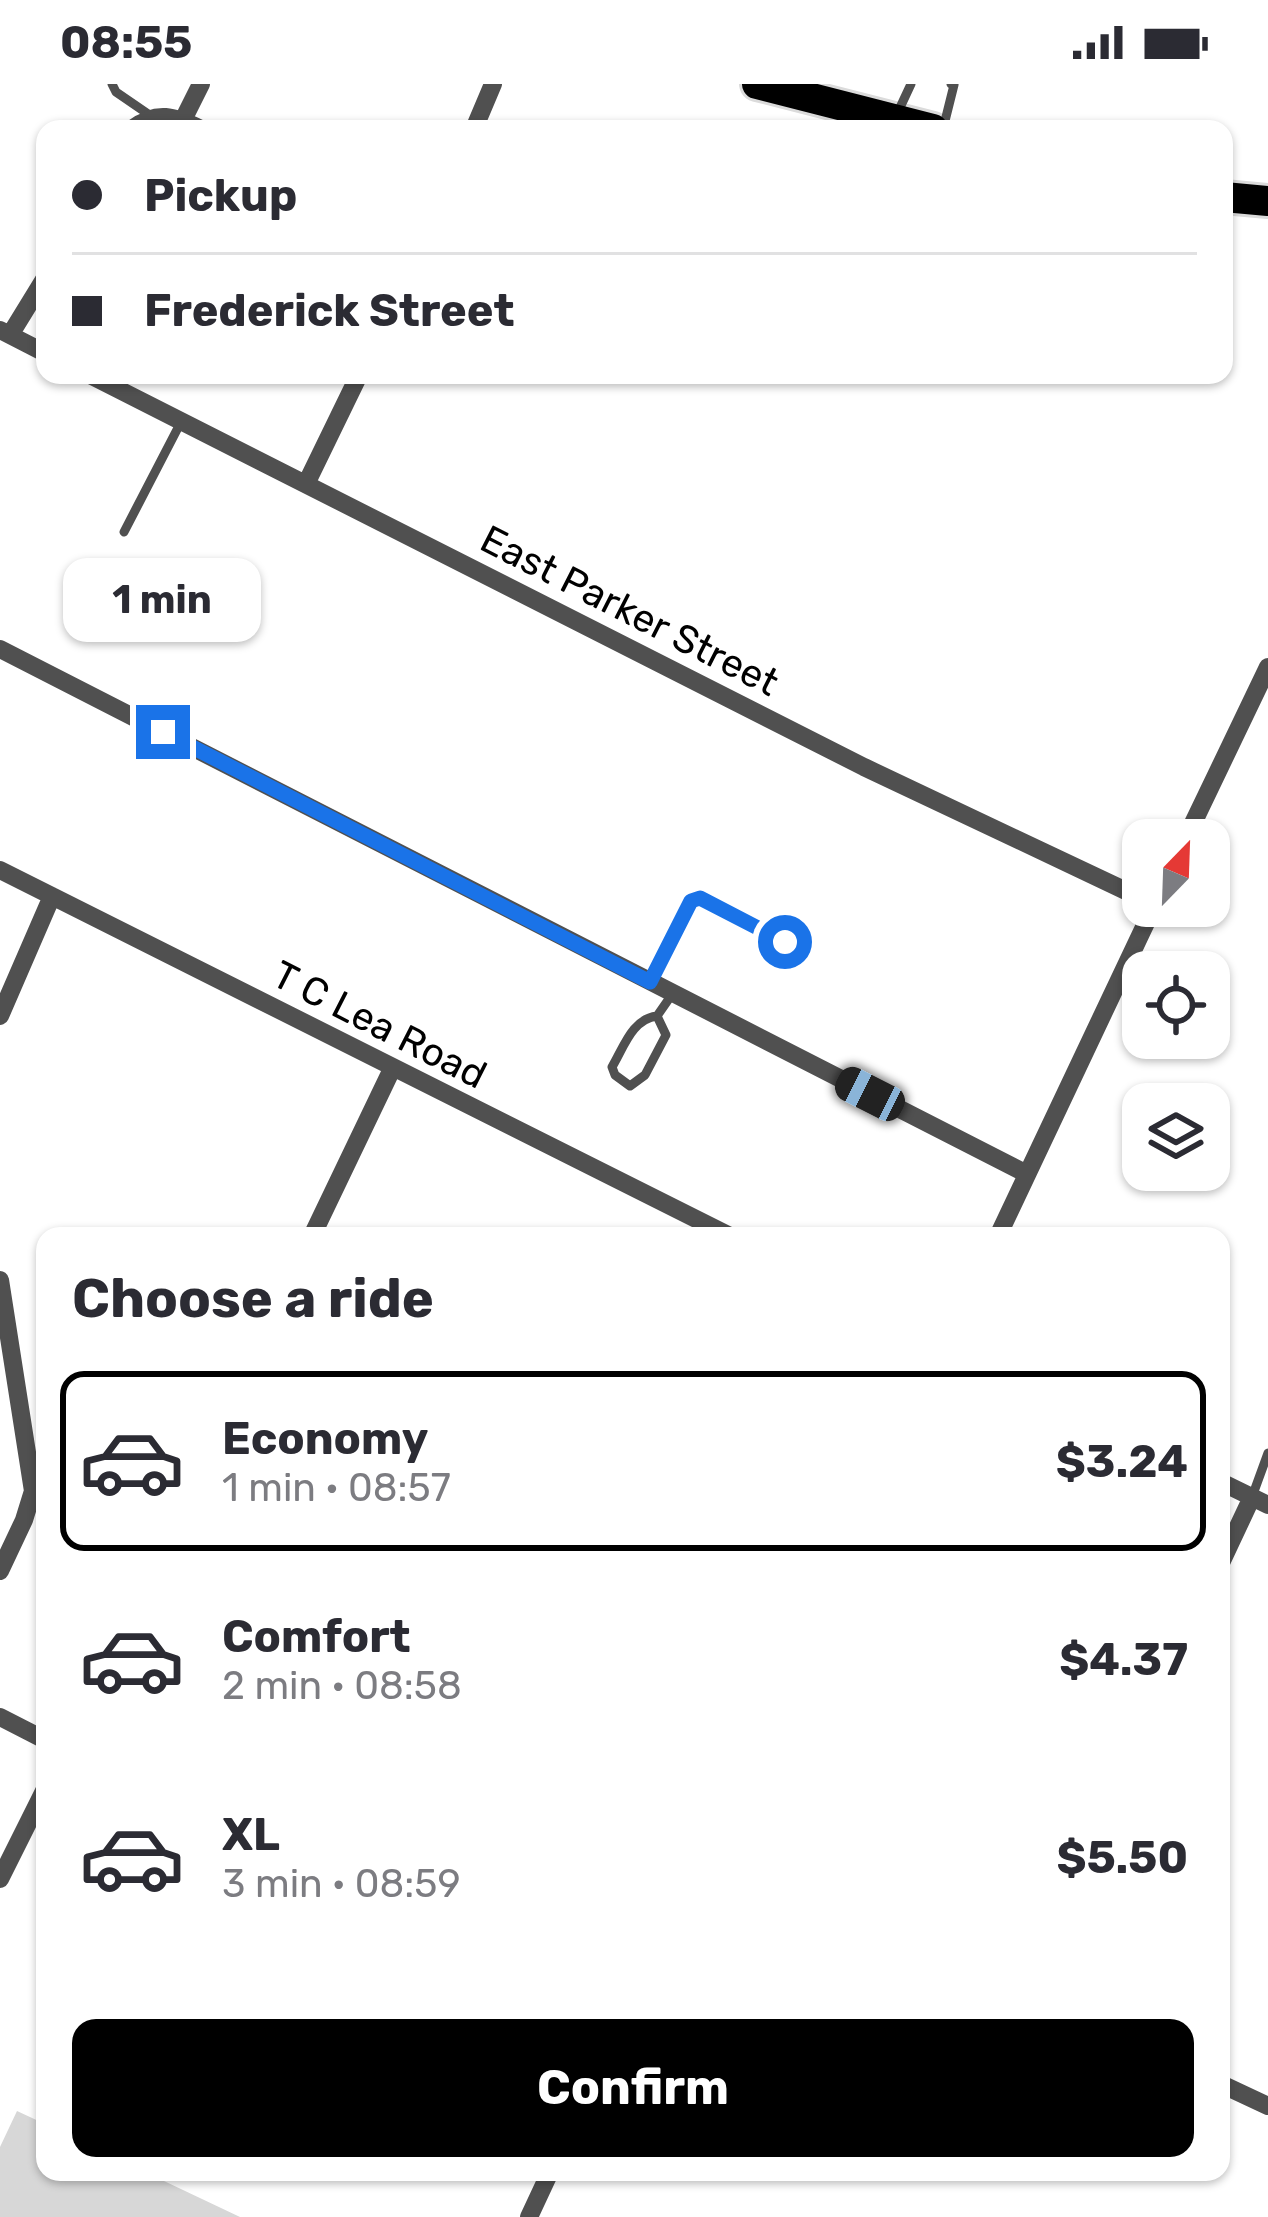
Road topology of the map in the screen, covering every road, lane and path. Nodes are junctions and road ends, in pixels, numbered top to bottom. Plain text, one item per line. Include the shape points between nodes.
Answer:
1 (112, 84) edge
2 (201, 84) edge
3 (493, 84) edge
4 (911, 84) edge
5 (951, 84) edge
6 (777, 86) edge
7 (152, 116) junction
8 (895, 119) junction
9 (146, 120) edge
10 (172, 120) edge
11 (193, 120) edge
12 (478, 120) edge
13 (899, 120) edge
14 (945, 120) edge
15 (1233, 197) edge
16 (1268, 202) edge
17 (36, 290) edge
18 (5, 333) edge
19 (36, 348) edge
20 (108, 384) edge
21 (355, 384) edge
22 (182, 420) junction
23 (307, 482) junction
24 (124, 532) dead end
25 (0, 650) edge
26 (1268, 667) edge
27 (1196, 819) edge
28 (0, 870) edge
29 (1122, 889) edge
30 (52, 896) junction
31 (1144, 927) edge
32 (785, 942) dead end
33 (650, 982) junction
34 (673, 993) junction
35 (0, 1016) edge
36 (657, 1016) junction
37 (393, 1067) junction
38 (1027, 1174) junction
39 (316, 1227) edge
40 (712, 1227) edge
41 (1002, 1227) edge
42 (0, 1280) edge
43 (1268, 1453) edge
44 (1230, 1486) edge
45 (1260, 1501) edge
46 (1230, 1549) edge
47 (0, 1571) edge
48 (0, 1717) edge
49 (36, 1736) edge
50 (36, 1808) edge
51 (0, 1880) edge
52 (1230, 2088) edge
53 (1268, 2106) edge
54 (546, 2181) edge
55 (529, 2217) edge

1 - 7 lane
2 - 11 street
3 - 12 street
4 - 8 lane
5 - 14 lane
6 - 8 main road
7 - 9 street
7 - 10 street
8 - 13 main road
15 - 16 main road
17 - 18 street
18 - 19 street
20 - 22 street, East Parker Street
21 - 23 street
22 - 23 street, East Parker Street
22 - 24 lane
23 - 29 street, East Parker Street via 864,767
25 - 33 street
26 - 27 street
28 - 30 street, T C Lea Road
30 - 35 street
30 - 37 street, T C Lea Road
31 - 38 street
32 - 33 lane via 700,898 691,901
33 - 34 street
34 - 36 lane
34 - 38 street
36 - 36 lane via 635,1027 612,1067 630,1086 645,1076 666,1035
37 - 39 street
37 - 40 street, T C Lea Road
38 - 41 street
42 - 47 street via 33,1491
43 - 45 lane
44 - 45 street
45 - 46 street
48 - 49 street
50 - 51 street
52 - 53 street
54 - 55 street

